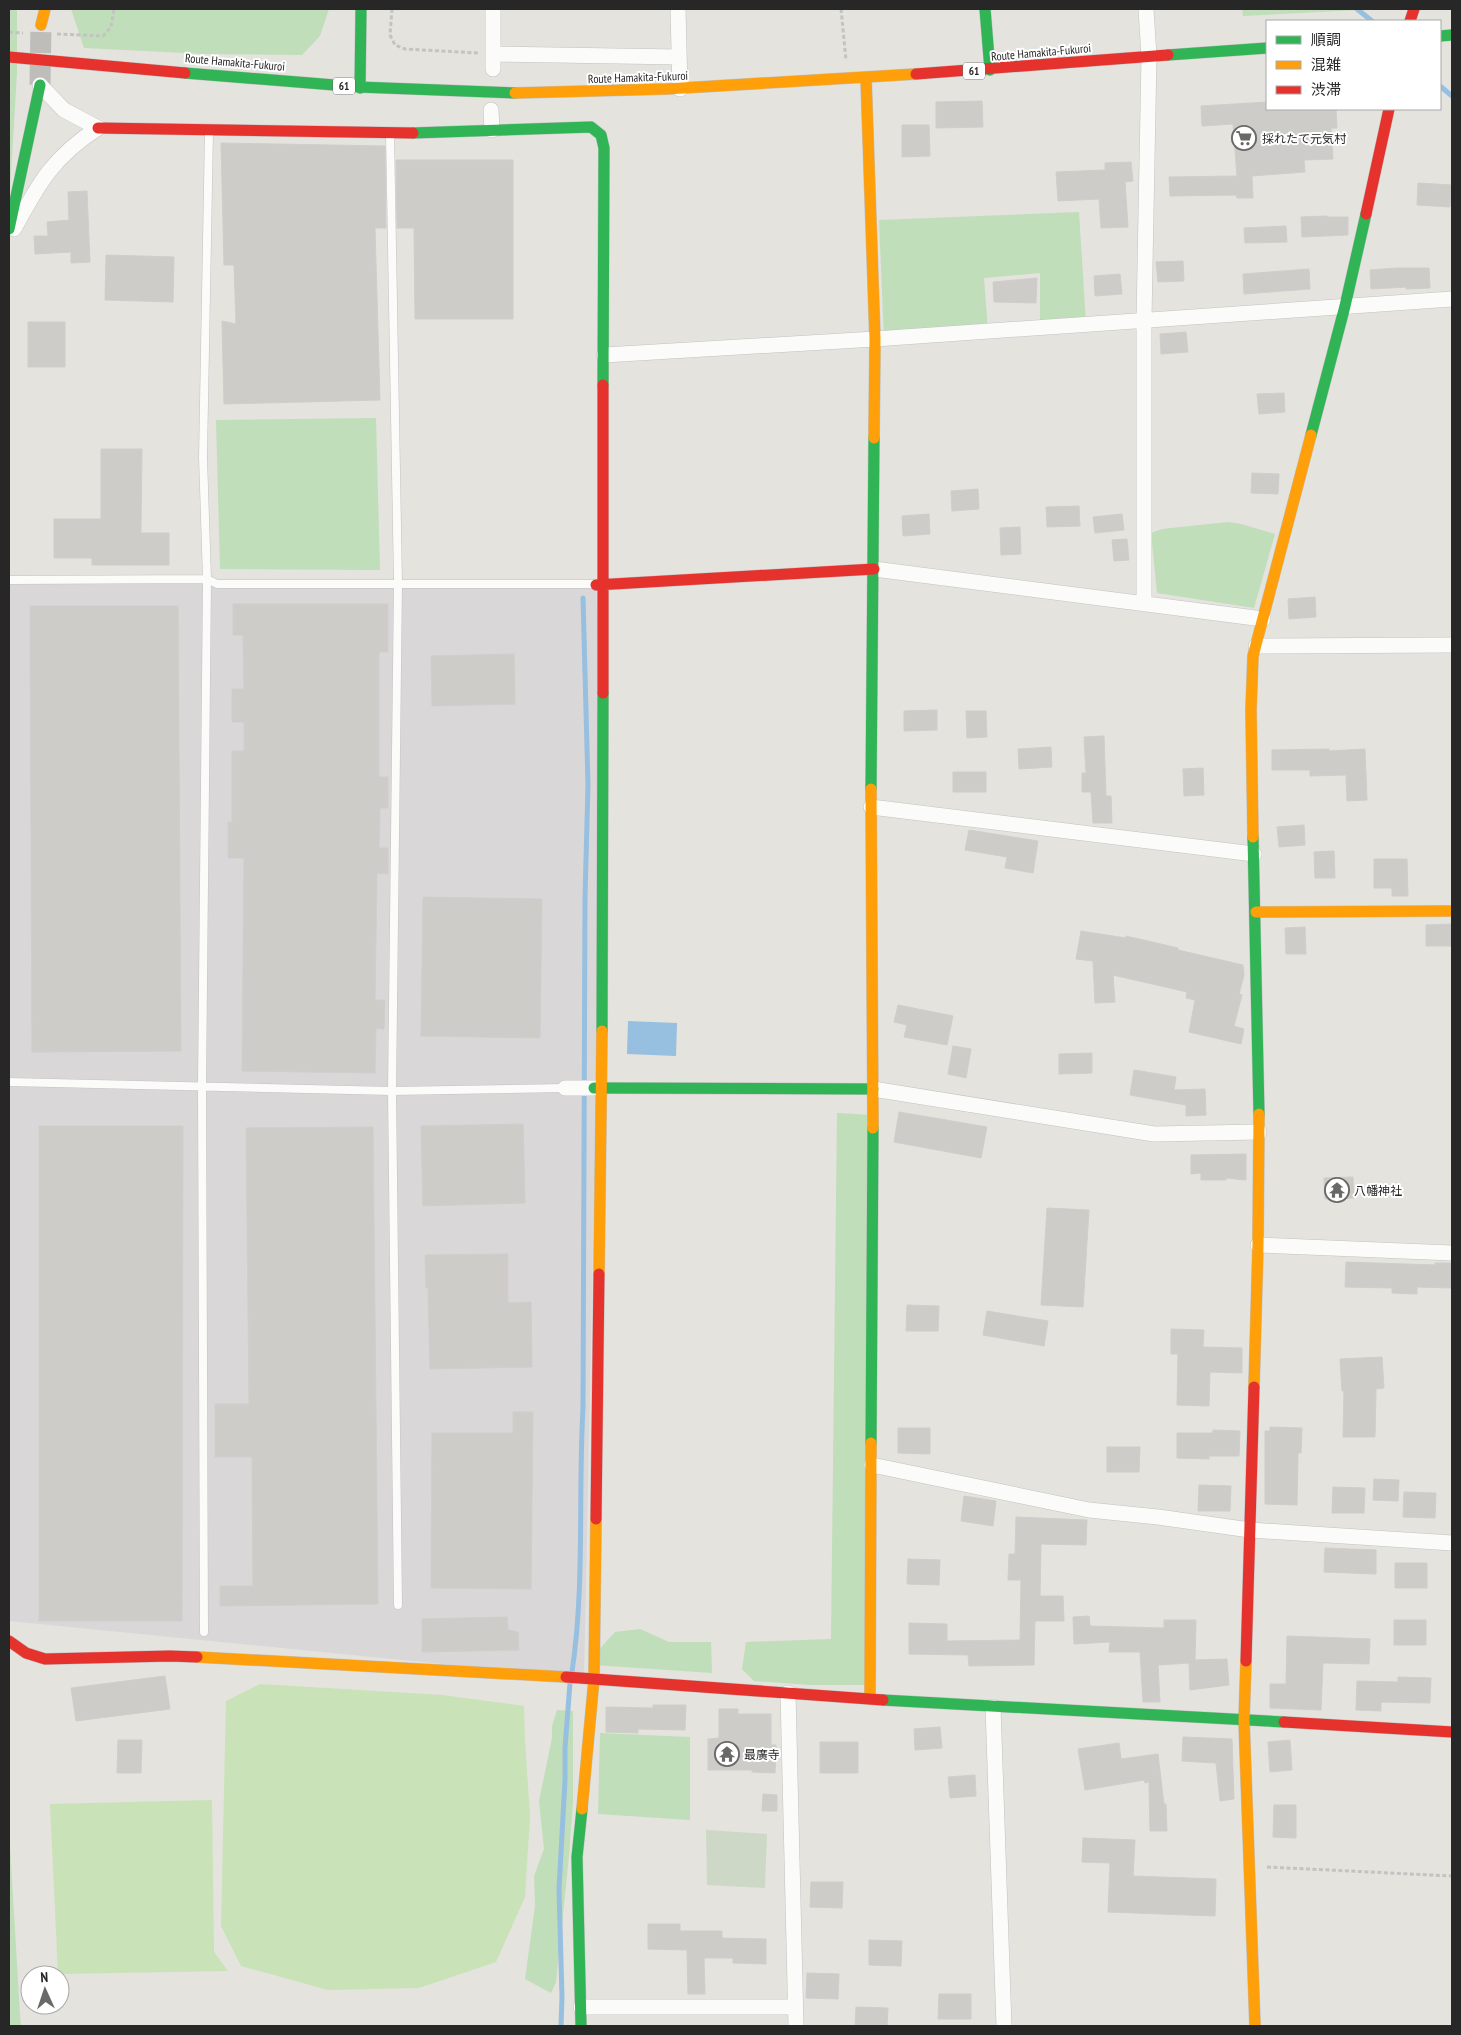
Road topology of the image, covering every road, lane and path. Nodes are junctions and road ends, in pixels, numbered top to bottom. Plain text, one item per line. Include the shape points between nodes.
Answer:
1 (40, 9) edge
2 (45, 9) edge
3 (114, 9) edge
4 (361, 9) edge
5 (392, 9) edge
6 (493, 9) edge
7 (678, 9) edge
8 (841, 9) edge
9 (985, 9) edge
10 (1146, 9) edge
11 (9, 32) edge
12 (28, 33) dead end
13 (56, 34) dead end
14 (1266, 48) edge
15 (494, 54) junction
16 (1149, 56) junction
17 (9, 57) edge
18 (679, 57) junction
19 (493, 69) dead end
20 (990, 70) junction
21 (866, 78) junction
22 (848, 79) junction
23 (40, 85) joint
24 (360, 88) junction
25 (680, 89) junction
26 (491, 110) dead end
27 (1389, 110) edge
28 (98, 128) junction
29 (492, 130) junction
30 (209, 131) junction
31 (390, 134) junction
32 (9, 229) edge
33 (9, 239) edge
34 (1452, 299) edge
35 (1345, 306) junction
36 (1144, 319) junction
37 (875, 339) junction
38 (604, 355) junction
39 (874, 569) junction
40 (207, 579) junction
41 (9, 580) edge
42 (398, 583) junction
43 (600, 584) junction
44 (1144, 603) junction
45 (1262, 619) junction
46 (1452, 645) edge
47 (1256, 646) junction
48 (871, 807) junction
49 (1254, 854) junction
50 (1452, 911) edge
51 (1256, 912) junction
52 (9, 1082) edge
53 (202, 1087) junction
54 (565, 1088) joint
55 (598, 1089) junction
56 (872, 1089) junction
57 (392, 1092) junction
58 (1260, 1132) junction
59 (1258, 1245) junction
60 (1452, 1253) edge
61 (872, 1465) junction
62 (1250, 1530) junction
63 (1452, 1543) edge
64 (398, 1605) dead end
65 (204, 1632) dead end
66 (9, 1641) edge
67 (589, 1679) junction
68 (788, 1693) junction
69 (870, 1699) junction
70 (993, 1706) junction
71 (1244, 1720) junction
72 (1452, 1732) edge
73 (1249, 1866) junction
74 (1452, 1876) edge
75 (582, 2007) junction
76 (795, 2008) junction
77 (581, 2026) edge
78 (796, 2026) edge
79 (1004, 2026) edge
80 (1255, 2026) edge

1 - 2 street via 41,25
3 - 13 path via 112,27 103,36
4 - 24 street, 61
5 - 15 path via 390,35 395,45 405,49
6 - 15 street
7 - 18 street
8 - 22 path
9 - 20 street
10 - 16 street
11 - 12 path
14 - 16 street, Route Hamakita-Fukuroi / 61
15 - 18 street
15 - 19 street
16 - 20 street, Route Hamakita-Fukuroi / 61
16 - 36 street
17 - 24 street, Route Hamakita-Fukuroi / 61
18 - 25 street
20 - 21 street, Route Hamakita-Fukuroi / 61
21 - 22 street, Route Hamakita-Fukuroi / 61
21 - 37 street
22 - 25 street, Route Hamakita-Fukuroi / 61
23 - 28 street via 64,110
23 - 32 street
24 - 25 street, Route Hamakita-Fukuroi / 61 via 478,92
26 - 29 street
27 - 35 street
28 - 30 street
28 - 33 street via 76,142 40,182
29 - 31 street
29 - 38 street via 591,127 601,135 604,148
30 - 31 street
30 - 40 lane via 202,457
31 - 42 lane
34 - 35 street
35 - 36 street
35 - 45 street
36 - 37 street
36 - 44 street
37 - 38 street
37 - 39 street
38 - 43 street
39 - 43 street
39 - 44 street
39 - 48 street
40 - 41 lane
40 - 42 lane via 217,584
40 - 53 lane
42 - 43 lane
42 - 57 lane
43 - 55 street
44 - 45 street
45 - 47 street
46 - 47 street
47 - 49 street via 1251,710
48 - 49 street
48 - 56 street
49 - 51 street
50 - 51 street
51 - 58 street
52 - 53 lane
53 - 57 lane
53 - 65 lane
54 - 55 street
54 - 57 lane
55 - 56 street
55 - 67 street
56 - 58 street via 1154,1134
56 - 61 street
57 - 64 lane
58 - 59 street
59 - 60 street
59 - 62 street
61 - 62 street via 1089,1510
61 - 69 street
62 - 63 street
62 - 71 street
66 - 67 street via 26,1653 45,1659 170,1656
67 - 68 street
67 - 75 street via 578,1857
68 - 69 street
68 - 76 street
69 - 70 street
70 - 71 street
70 - 79 street
71 - 72 street
71 - 73 street
73 - 74 path
73 - 80 street
75 - 76 street
75 - 77 street
76 - 78 street

